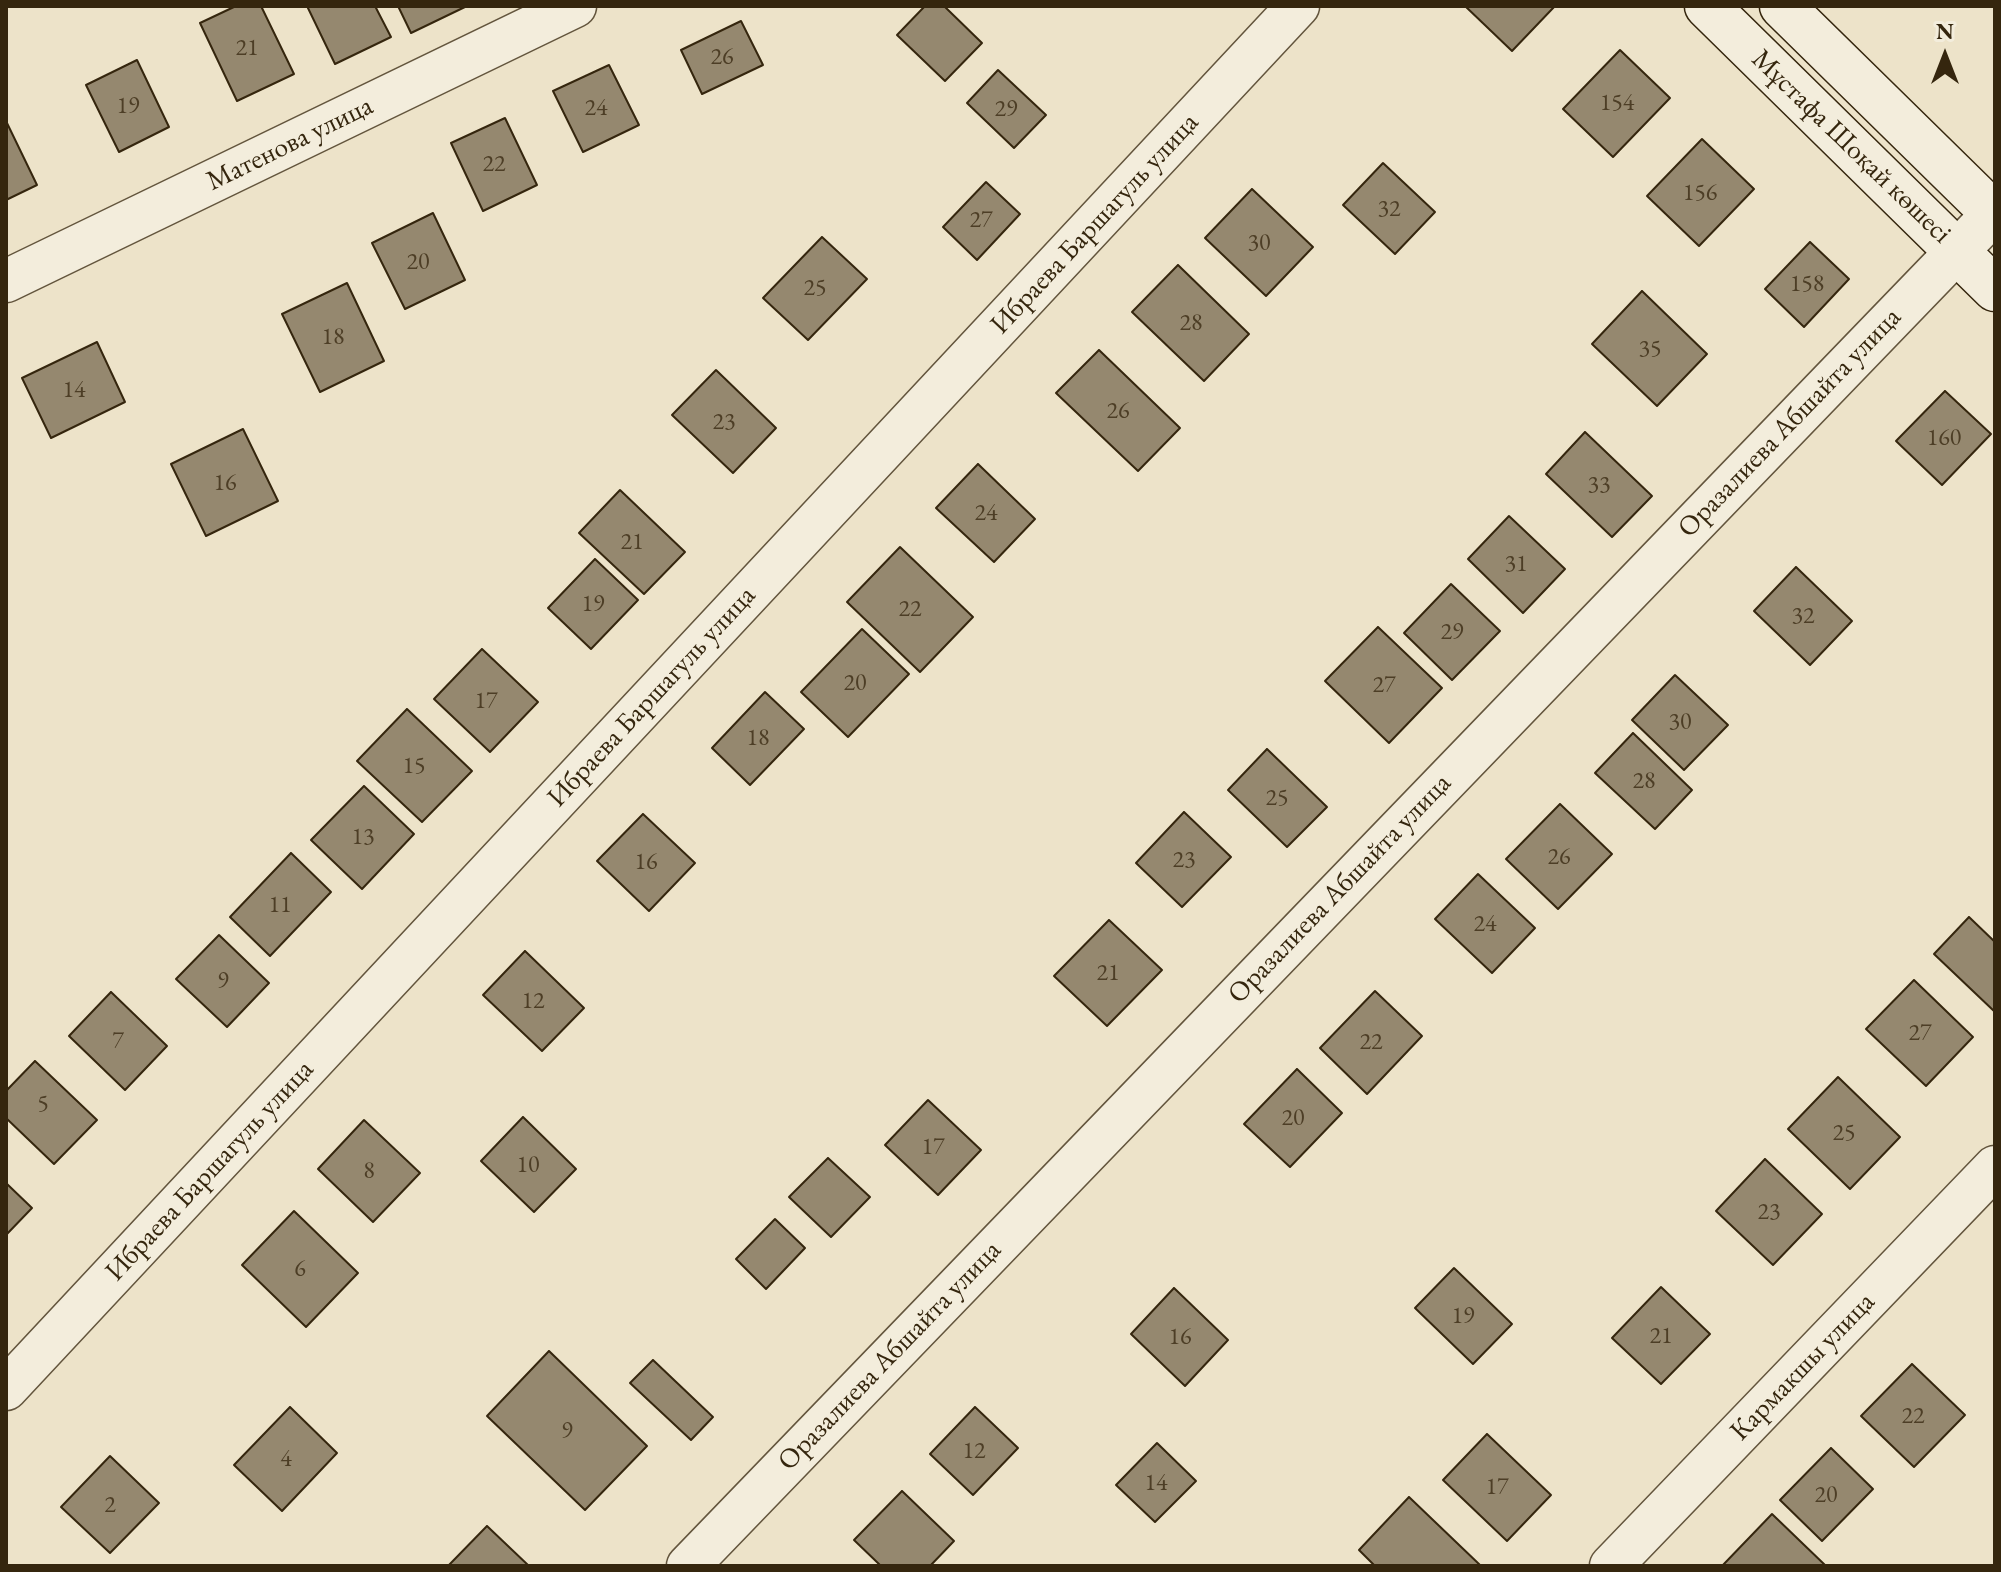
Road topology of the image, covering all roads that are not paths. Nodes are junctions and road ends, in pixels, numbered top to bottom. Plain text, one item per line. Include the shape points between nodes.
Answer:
1 (575, 6) edge
2 (1298, 6) edge
3 (1707, 6) edge
4 (1782, 6) edge
5 (1994, 214) edge
6 (1956, 250) junction
7 (6, 281) edge
8 (1995, 289) edge
9 (1995, 1167) edge
10 (6, 1389) edge
11 (688, 1566) edge
12 (1611, 1566) edge

1 - 7 street, Матенова улица
2 - 10 street, Ибраева Баршагуль улица
3 - 6 street, Мұстафа Шоқай көшесі
4 - 5 street, Мұстафа Шоқай көшесі
5 - 6 street, Оразалиева Абшайта улица
6 - 8 street, Мұстафа Шоқай көшесі
6 - 11 street, Оразалиева Абшайта улица
9 - 12 street, Кармакшы улица

